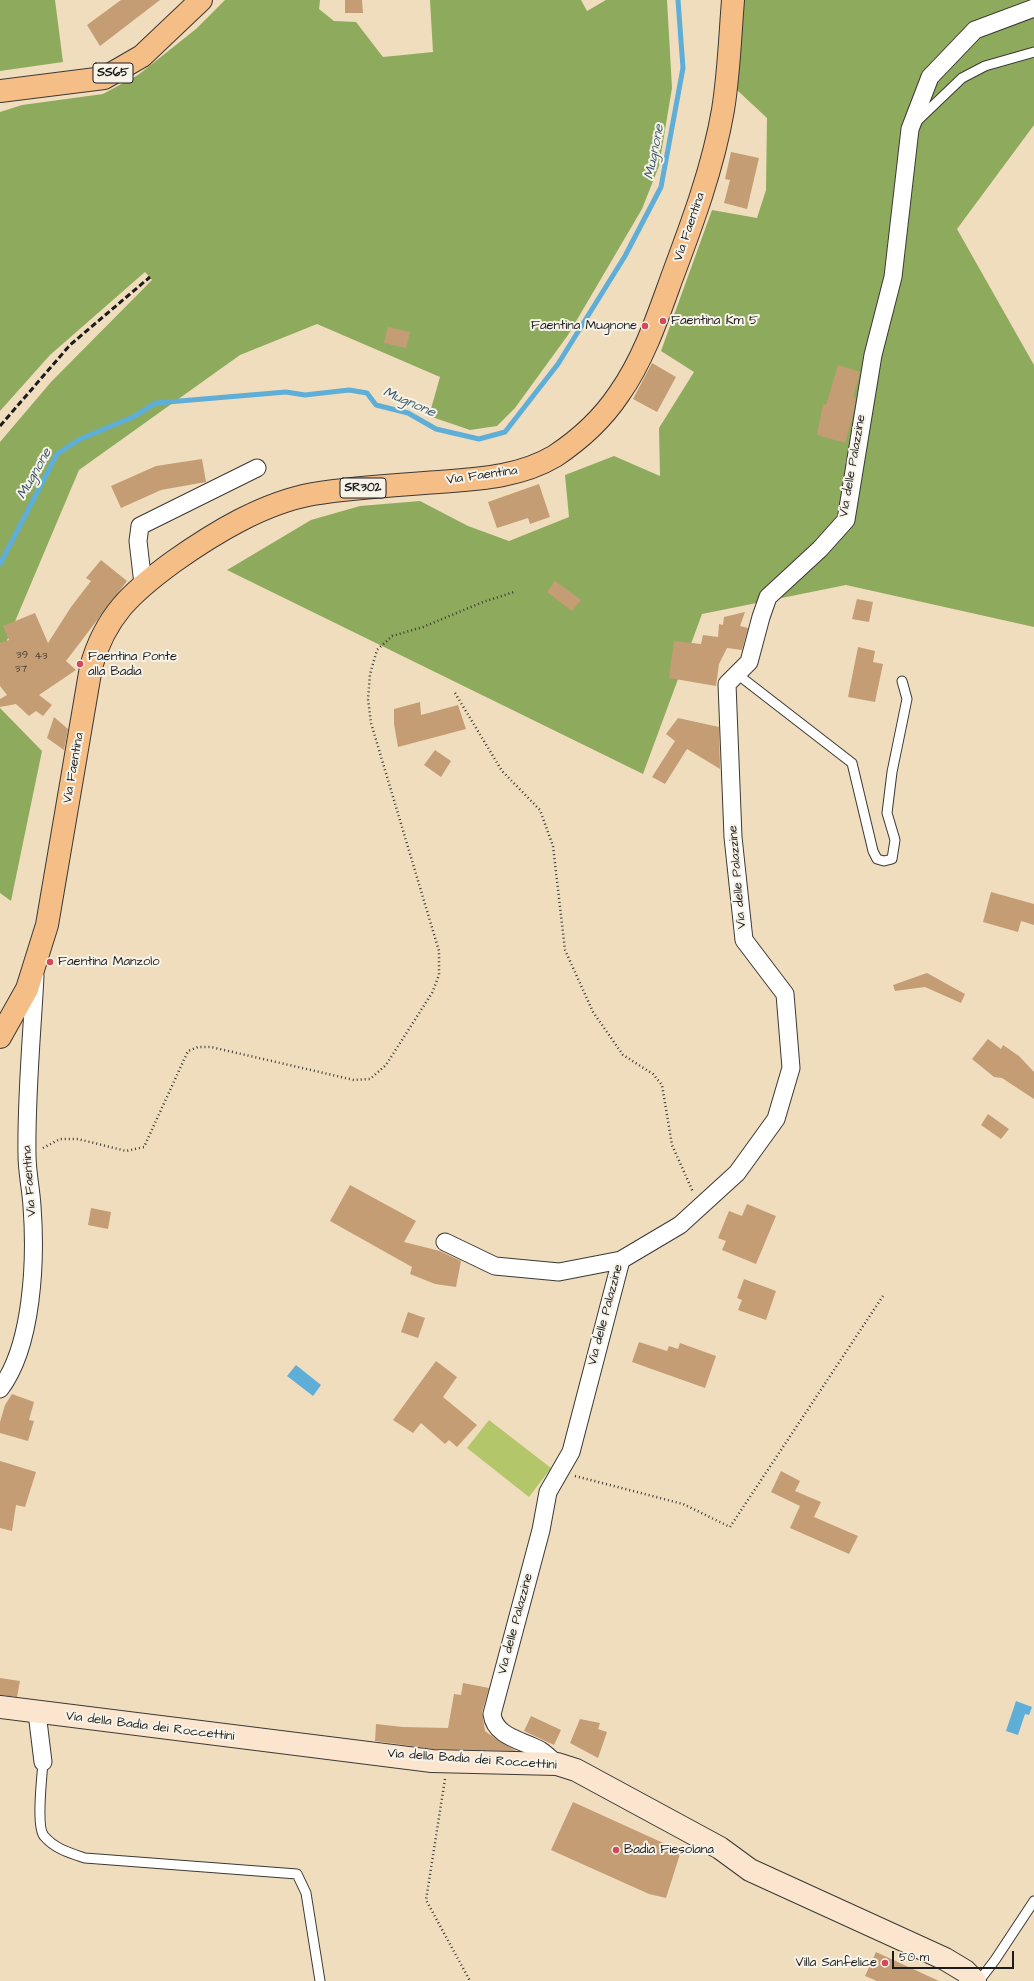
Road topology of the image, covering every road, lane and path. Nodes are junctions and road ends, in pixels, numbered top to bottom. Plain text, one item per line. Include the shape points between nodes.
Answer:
1 (201, 0) edge
2 (733, 0) edge
3 (1034, 8) edge
4 (1034, 52) edge
5 (0, 91) edge
6 (910, 129) junction
7 (257, 468) dead end
8 (143, 584) junction
9 (514, 592) dead end
10 (737, 674) junction
11 (902, 681) dead end
12 (455, 693) dead end
13 (36, 967) junction
14 (0, 1037) edge
15 (27, 1157) junction
16 (700, 1207) junction
17 (446, 1242) dead end
18 (621, 1260) junction
19 (883, 1296) dead end
20 (0, 1389) edge
21 (560, 1472) junction
22 (0, 1707) edge
23 (37, 1713) junction
24 (43, 1762) joint
25 (557, 1764) junction
26 (438, 1778) dead end
27 (1034, 1901) edge
28 (320, 1981) edge
29 (470, 1981) edge
30 (975, 1981) edge
31 (979, 1981) edge

1 - 5 main road, SS65 via 142,56 104,78
2 - 8 main road, Via Faentina / SR302 via 723,111 696,212 652,330 619,394 602,416 555,456 531,468 498,476 312,494 279,504 244,518 190,550
3 - 6 street, Via delle Palazzine via 975,30 930,76
4 - 6 lane via 986,66 962,78
6 - 10 street, Via delle Palazzine via 893,277 873,355 846,520 820,549 768,597 749,662
7 - 8 street via 140,526 138,541
8 - 13 main road, Via Faentina / SR302 via 125,602 106,628 95,654 47,925
9 - 15 path via 423,627 392,636 377,650 370,674 368,699 371,723 439,951 439,975 432,993 386,1065 370,1079 354,1080 210,1047 198,1047 188,1051 144,1147 126,1151 78,1139 60,1139
10 - 11 lane via 852,763 873,852 877,859 884,861 892,859 895,851 895,840 887,814 892,772 907,700
10 - 16 street, Via delle Palazzine via 727,684 727,716 733,837 744,940 785,994 791,1068 776,1119 737,1173
12 - 16 path via 502,771 540,810 553,846 565,950 597,1018 623,1054 653,1074 662,1086 672,1145
13 - 14 main road, Via Faentina / SR302 via 27,989
13 - 15 street, Via Faentina
15 - 20 street, Via Faentina via 34,1243 32,1278 19,1352 7,1380
16 - 18 street, Via delle Palazzine via 680,1225
17 - 18 street via 495,1266 560,1272
18 - 21 street, Via delle Palazzine via 571,1452
19 - 21 path via 730,1527 682,1504
21 - 25 street, Via delle Palazzine via 548,1492 541,1530 492,1714 493,1723 500,1731 541,1751
22 - 23 street, Via della Badia dei Roccettini
23 - 24 street
23 - 25 street, Via della Badia dei Roccettini via 432,1760
24 - 28 lane via 39,1813 43,1835 57,1848 85,1858 297,1874 306,1893
25 - 30 street, Via della Badia dei Roccettini via 576,1770 720,1848 750,1870 945,1959 965,1971
26 - 29 path via 445,1780 426,1900
27 - 31 lane

